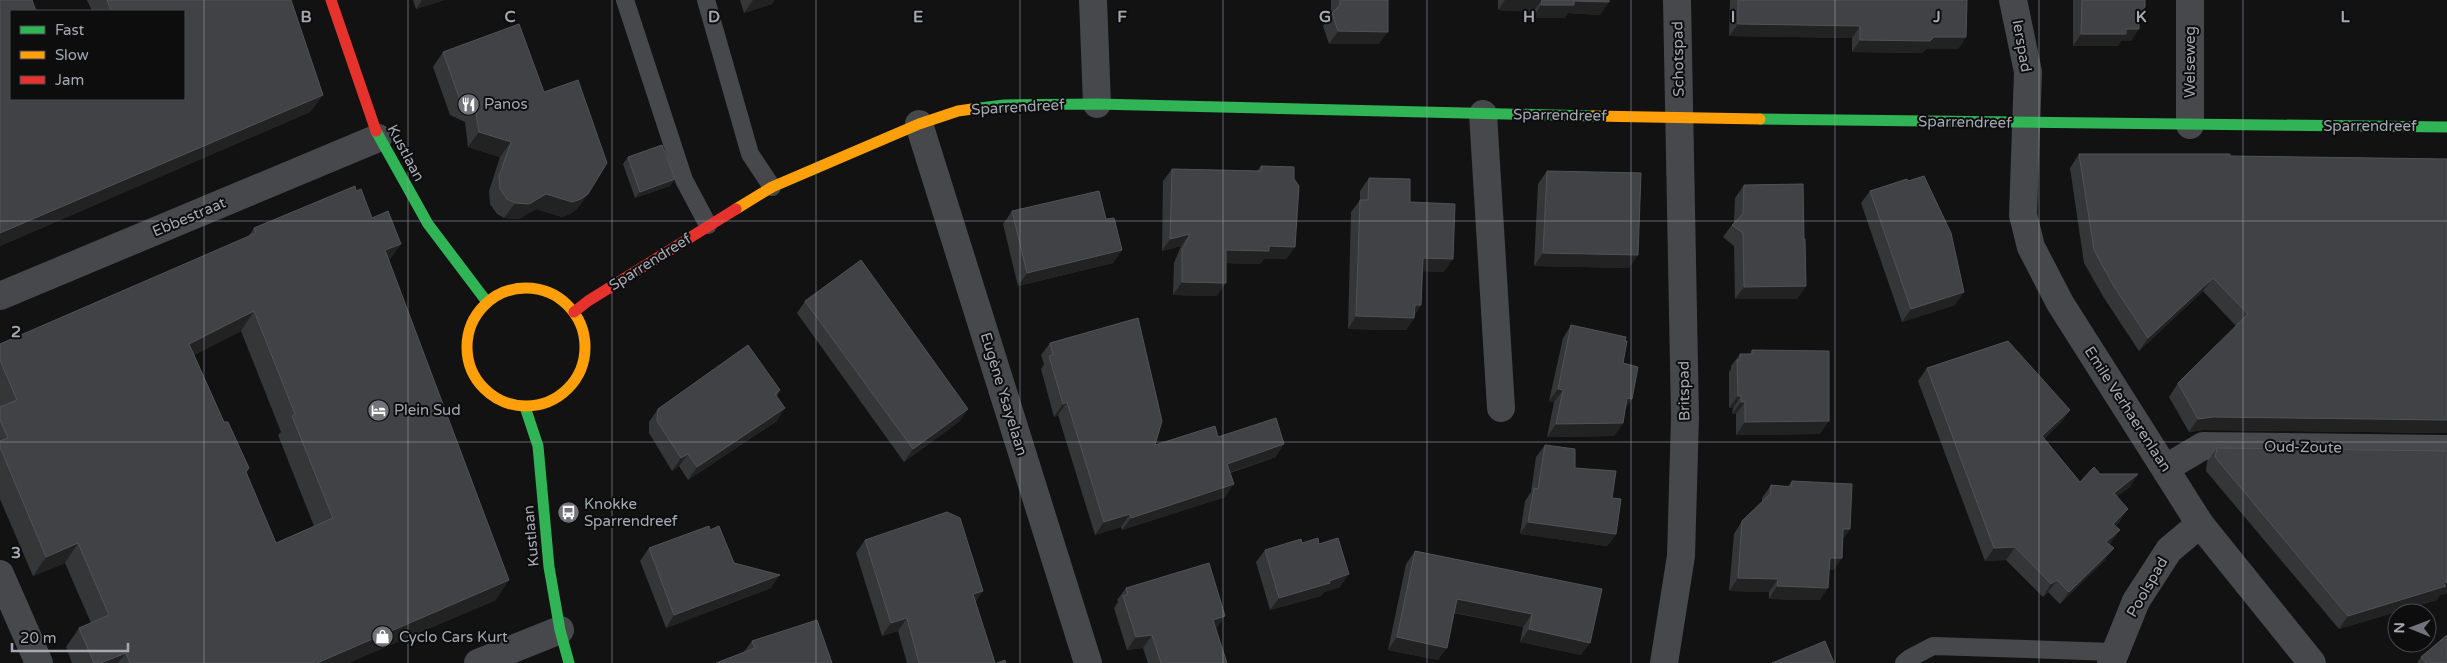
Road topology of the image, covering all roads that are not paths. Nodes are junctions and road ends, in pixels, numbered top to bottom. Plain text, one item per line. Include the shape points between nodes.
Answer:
1 (331, 0) edge
2 (625, 0) edge
3 (706, 0) edge
4 (1093, 0) edge
5 (1677, 0) edge
6 (2013, 0) edge
7 (2190, 0) edge
8 (1097, 104) junction
9 (1483, 114) junction
10 (1680, 117) junction
11 (2026, 122) junction
12 (920, 124) junction
13 (2190, 125) junction
14 (2447, 127) edge
15 (378, 138) junction
16 (772, 187) junction
17 (708, 225) junction
18 (0, 296) edge
19 (487, 302) junction
20 (574, 312) junction
21 (525, 406) junction
22 (1501, 408) dead end
23 (2447, 449) edge
24 (2166, 468) junction
25 (2200, 524) junction
26 (0, 574) edge
27 (560, 630) junction
28 (2112, 658) edge
29 (2302, 659) edge
30 (39, 663) edge
31 (478, 663) edge
32 (569, 663) edge
33 (1088, 663) edge
34 (1664, 663) edge
35 (1904, 663) edge

1 - 15 street, Kustlaan
2 - 17 lane via 684,180
3 - 16 lane via 750,154
4 - 8 street
5 - 10 street, Schotspad
6 - 11 street, Ierspad via 2028,72
7 - 13 street, Welseweg
8 - 9 street, Sparrendreef
8 - 12 street, Sparrendreef via 1004,105 958,112
9 - 10 street, Sparrendreef
9 - 22 street
10 - 11 street, Sparrendreef
10 - 34 street, Britspad via 1685,417 1682,556
11 - 13 street, Sparrendreef
11 - 24 street, Emile Verhaerenlaan via 2024,215 2031,247 2060,303
12 - 16 street, Sparrendreef
12 - 33 street, Eugène Ysayelaan
13 - 14 street, Sparrendreef
15 - 18 street, Ebbestraat
15 - 19 street, Kustlaan via 428,224
16 - 17 street, Sparrendreef
17 - 20 street, Sparrendreef
19 - 20 street via 506,291 528,287 549,292
19 - 21 street via 474,318 467,337 468,357 474,376 488,392 505,402
20 - 21 street via 585,340 584,360 576,379 563,394 545,403
21 - 27 street, Kustlaan via 538,446 549,567
23 - 24 street, Oud-Zoute via 2203,446
24 - 25 street, Emile Verhaerenlaan
25 - 28 street, Poolspad via 2169,550 2136,601
25 - 29 street, Emile Verhaerenlaan via 2258,594
26 - 30 street
27 - 31 street
27 - 32 street, Kustlaan
28 - 35 lane via 1933,646

